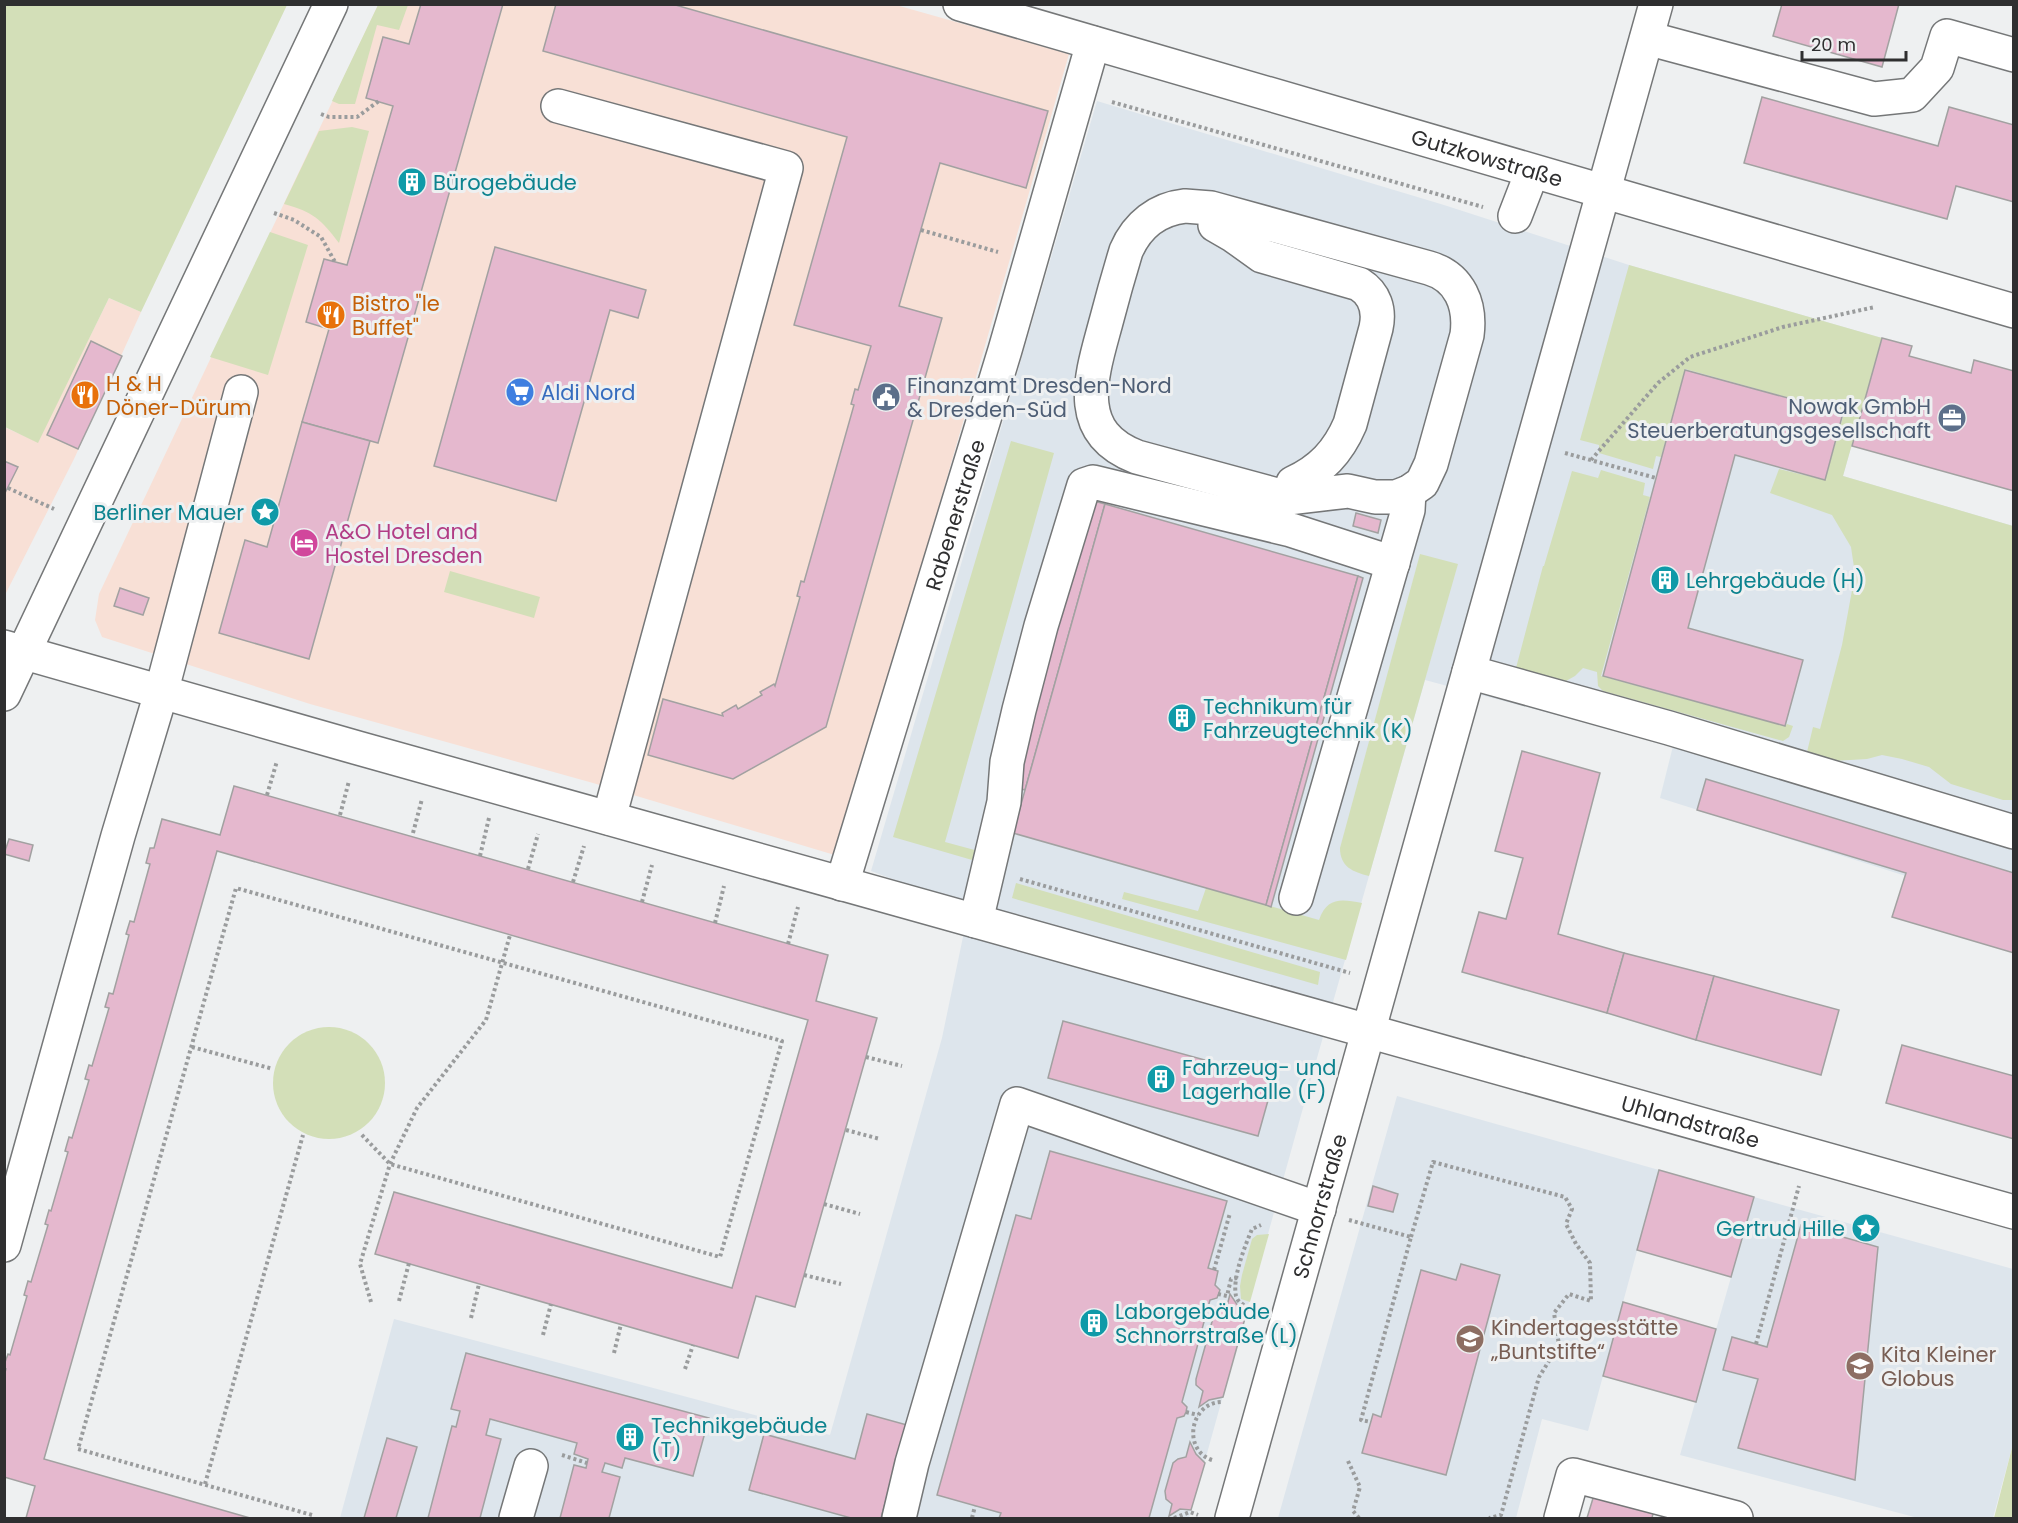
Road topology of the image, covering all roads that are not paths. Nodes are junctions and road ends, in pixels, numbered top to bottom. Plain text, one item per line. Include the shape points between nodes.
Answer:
1 (331, 4) edge
2 (960, 4) edge
3 (1656, 4) edge
4 (1647, 38) junction
5 (1093, 43) junction
6 (2013, 55) edge
7 (558, 106) dead end
8 (1532, 172) junction
9 (1604, 192) junction
10 (1515, 216) road end
11 (1215, 225) junction
12 (2013, 311) edge
13 (241, 392) dead end
14 (1108, 427) junction
15 (1293, 483) junction
16 (1084, 485) junction
17 (1409, 492) junction
18 (1393, 563) junction
19 (14, 650) edge
20 (1469, 672) junction
21 (161, 693) junction
22 (4, 694) edge
23 (609, 818) junction
24 (2013, 832) edge
25 (842, 884) junction
26 (1296, 898) dead end
27 (976, 921) junction
28 (1368, 1031) junction
29 (1319, 1209) junction
30 (2013, 1212) edge
31 (4, 1245) edge
32 (531, 1466) dead end
33 (1719, 1516) edge
34 (516, 1518) edge
35 (899, 1518) edge
36 (1232, 1518) edge
37 (1561, 1518) edge

1 - 19 street via 85,524
2 - 5 street, Gutzkowstraße
3 - 4 street, Schnorrstraße
4 - 6 street via 1874,99 1912,96 1937,68 1947,36
4 - 9 street, Schnorrstraße
5 - 8 street, Gutzkowstraße
5 - 25 street, Rabenerstraße via 1032,261
7 - 23 street via 786,168
8 - 9 street, Gutzkowstraße
8 - 10 street
9 - 12 street, Gutzkowstraße
9 - 20 street, Schnorrstraße
11 - 14 street via 1173,224 1147,244 1107,376
11 - 15 street via 1262,256 1359,284 1375,302 1376,328 1350,424 1328,460
11 - 15 street via 1429,284 1442,292 1450,306 1452,332 1410,472 1388,482 1343,475
13 - 21 street
14 - 15 street via 1142,443
14 - 16 street via 1095,442
14 - 17 street via 1121,451 1137,458 1283,498 1348,490 1389,498
14 - 17 street via 1092,407 1091,381 1129,243 1145,223 1168,209 1211,208 1434,269 1462,294 1469,321 1465,343 1431,464 1422,483
16 - 18 street via 1093,482 1197,515 1291,530
16 - 27 street via 1019,710 1007,762 1004,802
17 - 18 street
18 - 26 street
19 - 21 street, Uhlandstraße
19 - 22 street
20 - 24 street
20 - 28 street, Schnorrstraße
21 - 23 street, Uhlandstraße
21 - 31 street
23 - 25 street, Uhlandstraße
25 - 27 street, Uhlandstraße
27 - 28 street, Uhlandstraße
28 - 29 street, Schnorrstraße
28 - 30 street, Uhlandstraße
29 - 35 street via 1017,1104
29 - 36 street, Schnorrstraße
32 - 34 street
33 - 37 street via 1573,1474

